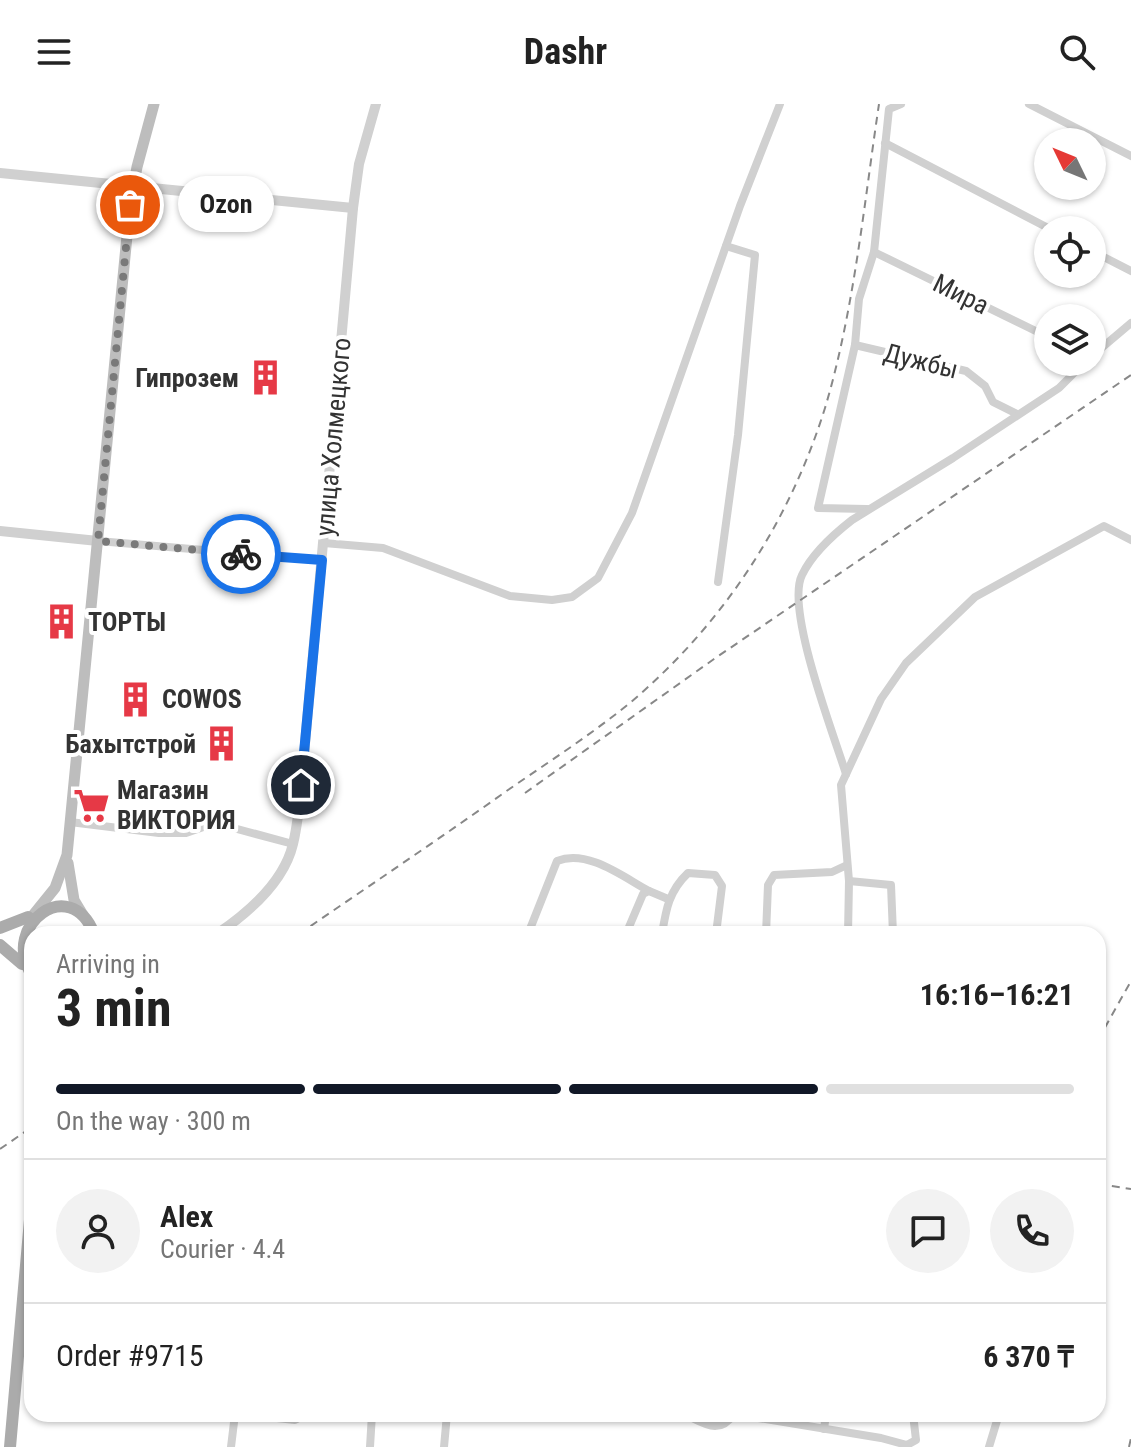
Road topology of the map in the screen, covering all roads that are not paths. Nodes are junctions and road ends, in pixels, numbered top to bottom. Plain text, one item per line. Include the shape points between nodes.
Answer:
1 (154, 104) edge
2 (376, 104) edge
3 (780, 104) edge
4 (901, 104) edge
5 (1029, 104) edge
6 (885, 143) junction
7 (1131, 156) edge
8 (0, 173) edge
9 (134, 184) junction
10 (353, 208) junction
11 (1034, 221) edge
12 (726, 246) junction
13 (874, 252) junction
14 (1106, 258) edge
15 (1131, 271) edge
16 (1131, 323) edge
17 (1034, 330) edge
18 (1106, 344) edge
19 (855, 345) junction
20 (1067, 376) edge
21 (1017, 414) junction
22 (868, 509) junction
23 (0, 531) edge
24 (1131, 540) edge
25 (98, 541) junction
26 (324, 543) junction
27 (322, 560) junction
28 (718, 582) dead end
29 (846, 774) junction
30 (70, 822) junction
31 (293, 844) junction
32 (67, 855) junction
33 (847, 865) junction
34 (849, 881) junction
35 (649, 891) junction
36 (668, 899) junction
37 (34, 914) junction
38 (85, 917) junction
39 (90, 926) edge
40 (96, 926) edge
41 (228, 926) edge
42 (531, 926) edge
43 (629, 926) edge
44 (663, 926) edge
45 (717, 926) edge
46 (766, 926) edge
47 (848, 926) edge
48 (893, 926) edge
49 (0, 928) edge
50 (0, 945) edge
51 (24, 964) edge
52 (24, 967) edge
53 (24, 1265) edge
54 (6, 1419) edge
55 (234, 1422) edge
56 (372, 1422) edge
57 (446, 1422) edge
58 (704, 1422) edge
59 (729, 1422) edge
60 (782, 1422) edge
61 (825, 1422) edge
62 (914, 1422) edge
63 (997, 1422) edge
64 (824, 1429) junction
65 (881, 1438) junction
66 (908, 1445) edge
67 (10, 1447) edge
68 (231, 1447) edge
69 (370, 1447) edge
70 (444, 1447) edge
71 (887, 1447) edge
72 (989, 1447) edge

1 - 9 main road
2 - 10 street, улица Холмецкого
3 - 12 street
4 - 6 street via 889,109
5 - 7 street
6 - 11 street
6 - 13 street
8 - 9 street
9 - 10 street
9 - 25 main road
10 - 26 street, улица Холмецкого
12 - 26 street via 632,513 598,578 572,597 510,596 383,548
12 - 28 street via 755,255
13 - 17 street, Мира
13 - 19 street via 859,299
14 - 15 street
16 - 18 street
19 - 21 street, Дужбы via 966,371 985,386 993,402
19 - 22 street via 818,508
20 - 21 street via 1059,388
21 - 22 street
22 - 29 street via 838,532 801,577 798,589 804,647
23 - 25 street
24 - 29 street via 1104,526 975,597 906,663 881,699
25 - 27 street
25 - 30 main road
26 - 27 street, улица Холмецкого
27 - 31 street, улица Холмецкого
29 - 33 street via 841,785
30 - 31 street via 159,833 186,833 215,823
30 - 32 main road
31 - 41 street, улица Холмецкого via 273,884
32 - 37 main road via 55,888
32 - 38 main road via 74,900
33 - 34 street
33 - 46 street via 832,872 774,875 768,885
34 - 47 street
34 - 48 street via 891,885
35 - 36 street
35 - 42 street via 591,860 568,857 557,861
35 - 43 street
36 - 44 street
36 - 45 street via 688,873 715,875 722,886
37 - 38 main road via 57,906
37 - 49 main road
37 - 51 main road via 18,943
38 - 39 main road
38 - 40 street
50 - 52 main road
53 - 54 main road
54 - 67 main road
55 - 68 street
56 - 69 street
57 - 70 street
58 - 59 street
60 - 64 street
61 - 64 street
62 - 66 street via 916,1440
63 - 72 street
64 - 65 street
65 - 66 street
65 - 71 street

